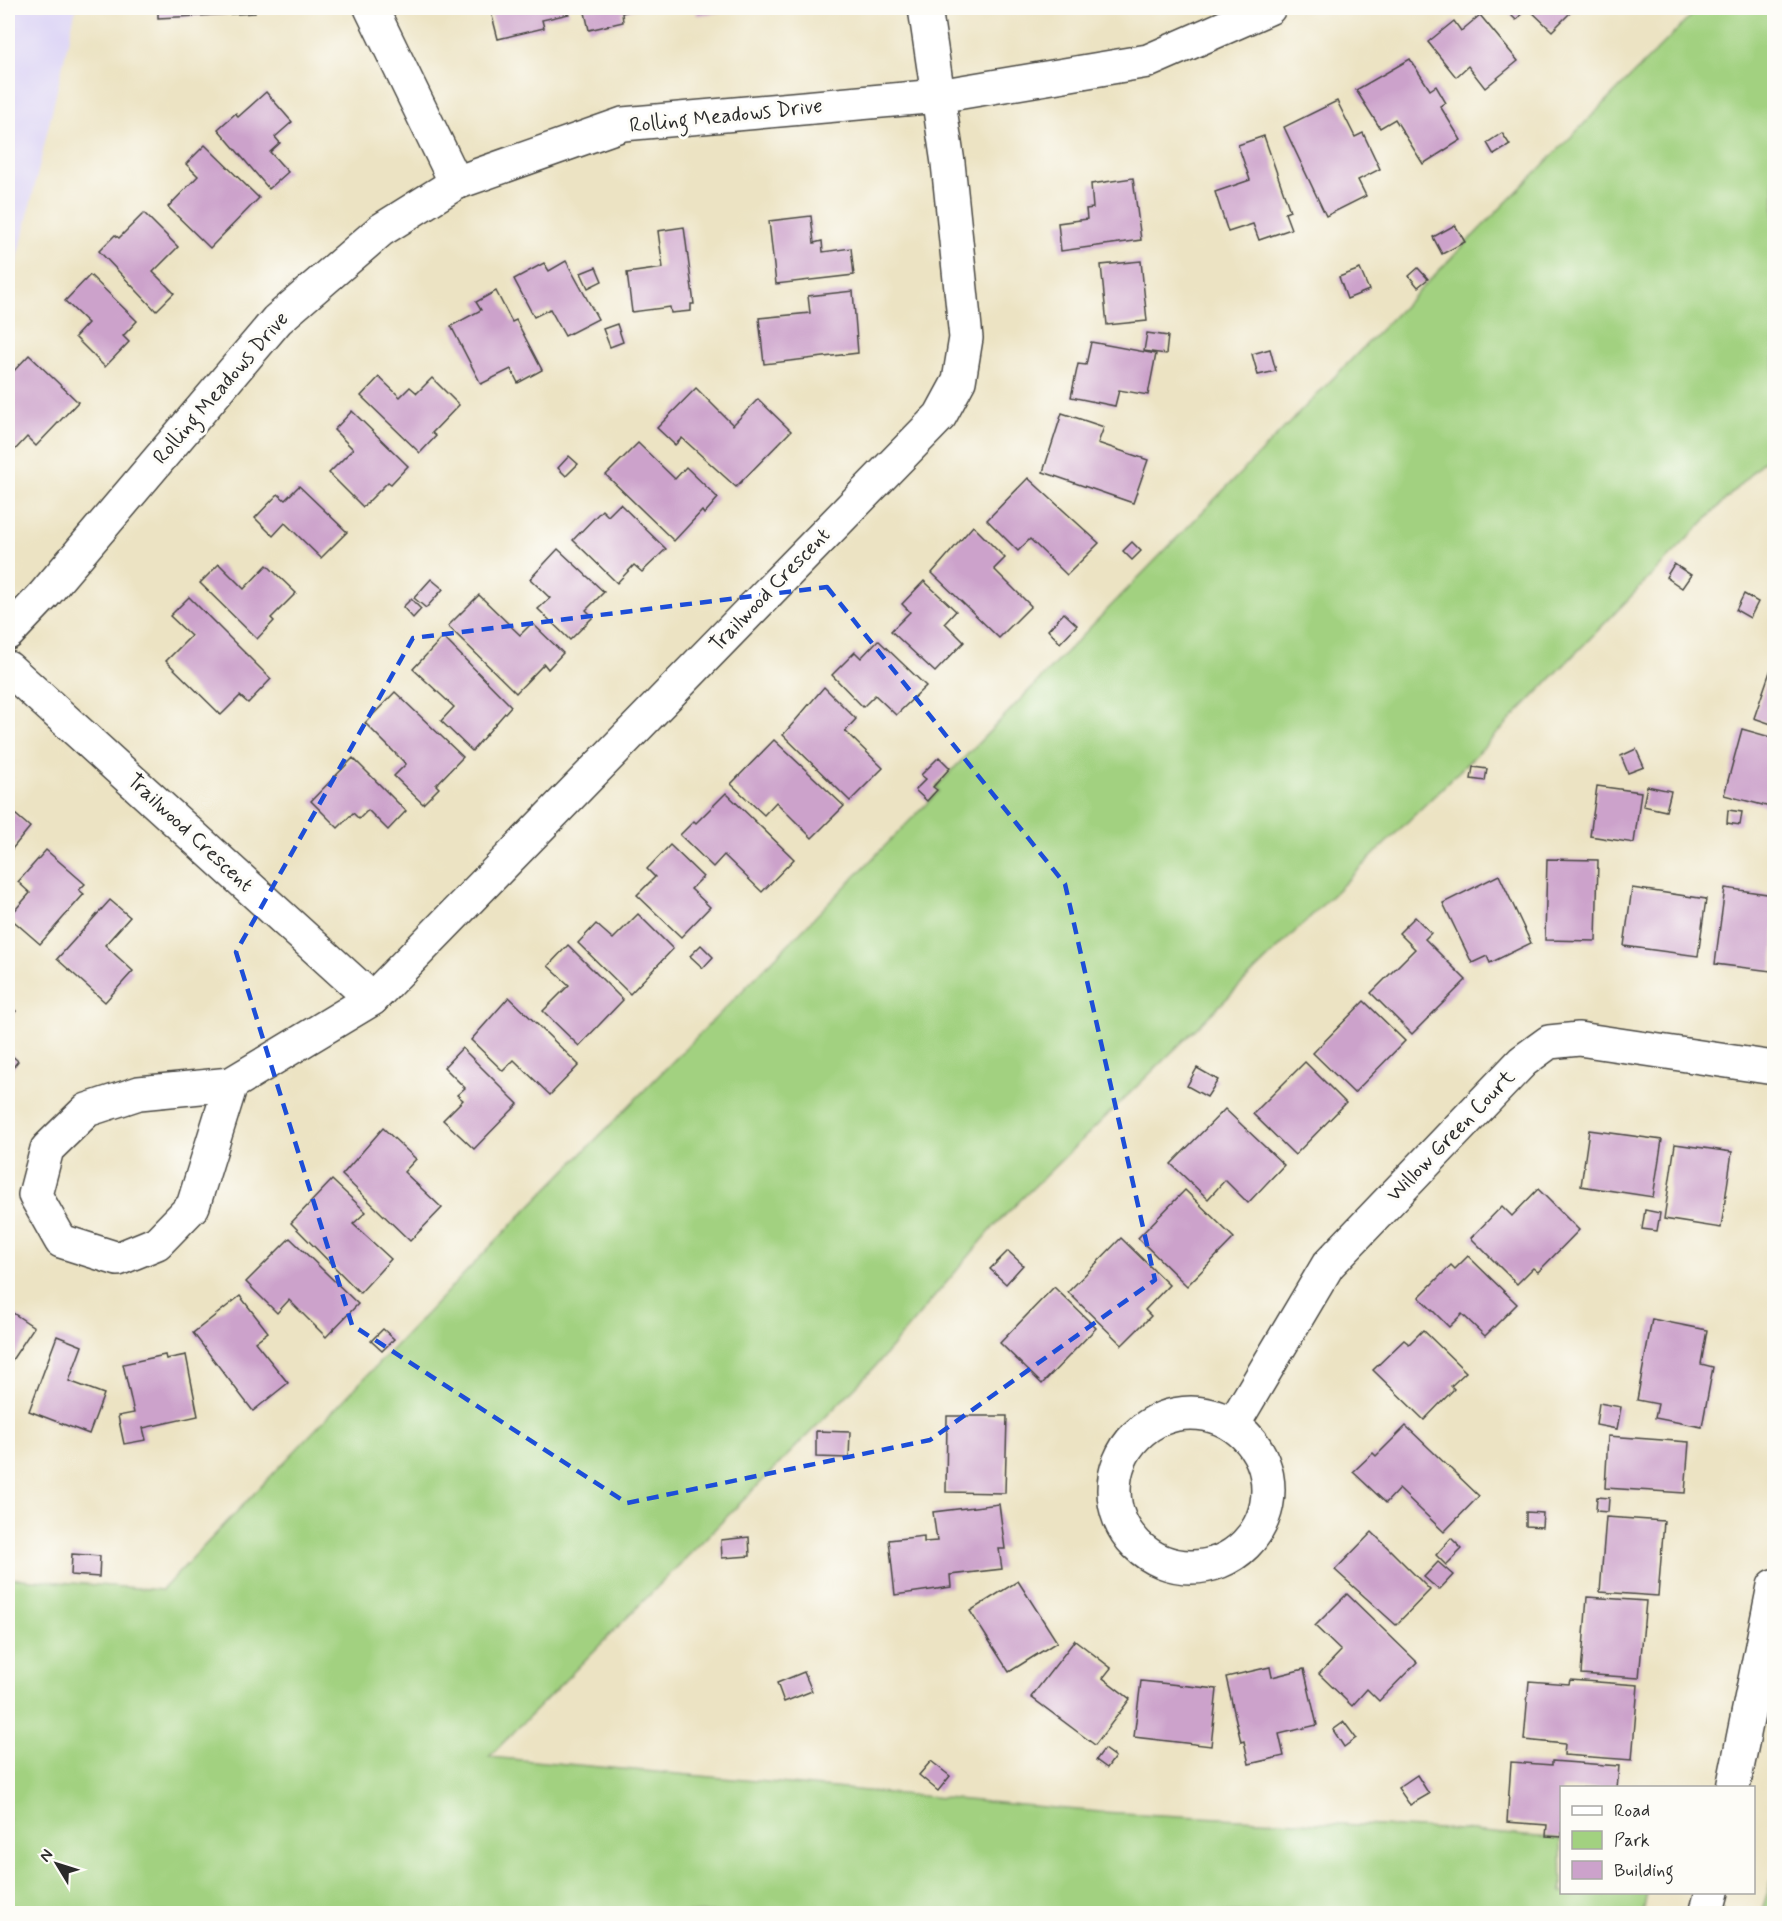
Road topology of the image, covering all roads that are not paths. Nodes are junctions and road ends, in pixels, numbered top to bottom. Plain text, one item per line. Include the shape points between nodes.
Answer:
1 (371, 8) edge
2 (925, 8) edge
3 (1269, 8) edge
4 (938, 96) junction
5 (456, 183) junction
6 (8, 633) edge
7 (8, 668) edge
8 (372, 999) junction
9 (1774, 1068) edge
10 (231, 1084) junction
11 (1233, 1425) junction
12 (1774, 1589) edge
13 (1733, 1786) edge
14 (1712, 1894) edge
15 (1706, 1914) edge

1 - 5 street
2 - 4 street, Trailwood Crescent
3 - 4 street, Rolling Meadows Drive via 1148,61
4 - 5 street, Rolling Meadows Drive via 623,124
4 - 8 street, Trailwood Crescent via 966,338 959,381 940,417
5 - 6 street, Rolling Meadows Drive via 381,230 277,320
7 - 8 street, Trailwood Crescent
8 - 10 street, Trailwood Crescent
9 - 11 street, Willow Green Court via 1579,1039 1549,1042 1523,1061 1328,1265
10 - 10 street, Trailwood Crescent via 139,1093 87,1110 47,1149 35,1195 61,1241 118,1259 157,1243 193,1206
11 - 11 street via 1201,1413 1164,1417 1141,1431 1128,1445 1116,1469 1114,1490 1120,1523 1135,1545 1148,1555 1173,1566 1194,1568 1222,1561 1249,1542 1264,1519 1268,1504 1265,1466 1252,1442
12 - 13 street
14 - 15 street

